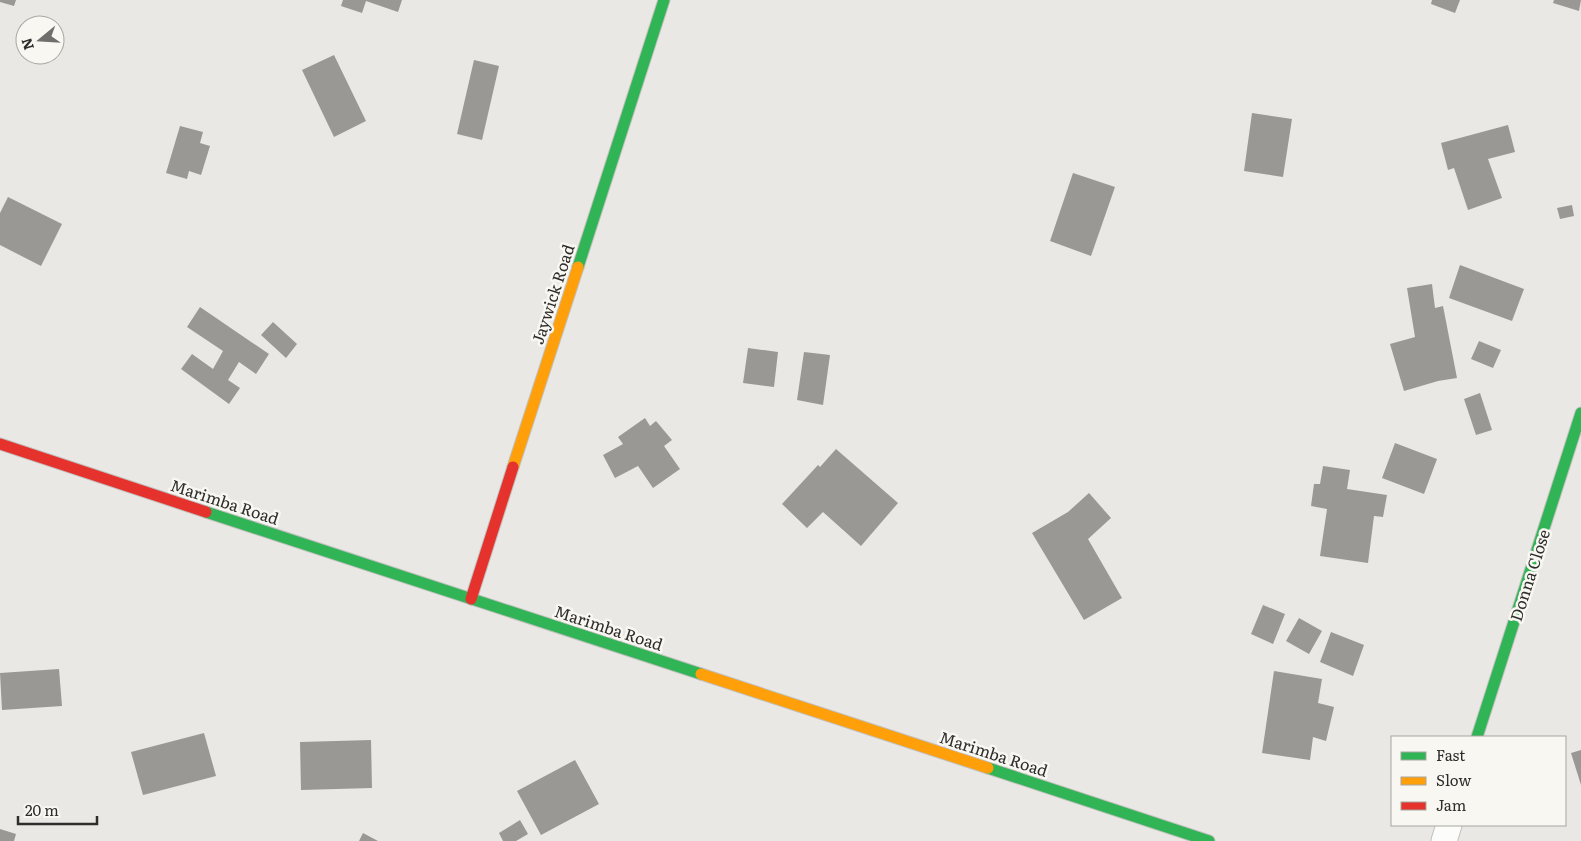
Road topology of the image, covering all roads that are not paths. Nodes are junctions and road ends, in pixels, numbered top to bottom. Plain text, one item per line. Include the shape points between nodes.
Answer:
1 (664, 0) edge
2 (1581, 413) edge
3 (0, 444) edge
4 (471, 599) junction
5 (1477, 736) edge
6 (1449, 826) edge
7 (1209, 841) edge
8 (1444, 841) edge

1 - 4 street, Jaywick Road
2 - 5 street, Donna Close
3 - 4 street, Marimba Road
4 - 7 street, Marimba Road
6 - 8 street

